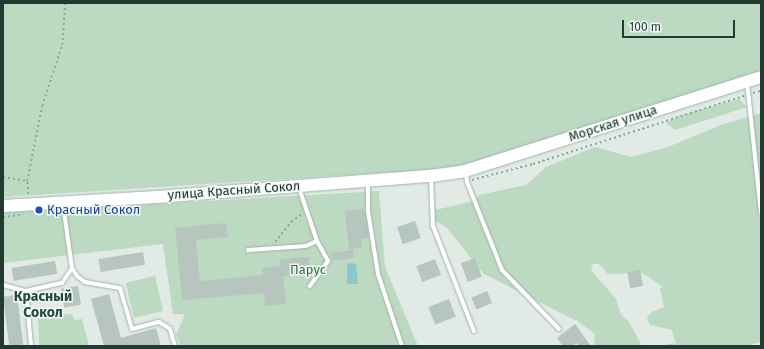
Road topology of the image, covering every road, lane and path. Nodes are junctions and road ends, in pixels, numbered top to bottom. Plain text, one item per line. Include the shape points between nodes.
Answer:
1 (65, 3) edge
2 (761, 77) edge
3 (747, 82) junction
4 (466, 171) junction
5 (431, 176) junction
6 (3, 177) edge
7 (368, 180) junction
8 (27, 181) junction
9 (298, 186) junction
10 (63, 202) junction
11 (29, 204) junction
12 (3, 206) edge
13 (306, 210) junction
14 (761, 212) edge
15 (317, 241) junction
16 (274, 248) junction
17 (248, 250) dead end
18 (72, 268) junction
19 (3, 285) edge
20 (310, 286) dead end
21 (26, 291) junction
22 (559, 329) dead end
23 (474, 331) dead end
24 (32, 345) dead end
25 (175, 346) edge
26 (402, 346) edge

1 - 8 path via 62,45 42,106
2 - 3 street, Морская улица
3 - 4 street, Морская улица
3 - 14 lane
4 - 5 street, улица Красный Сокол
4 - 22 lane via 467,182 502,270
5 - 7 street, улица Красный Сокол
5 - 23 lane via 433,226
6 - 8 path
7 - 9 street, улица Красный Сокол
7 - 26 lane via 368,211 378,274
8 - 11 path
9 - 10 street, улица Красный Сокол
9 - 13 lane
10 - 11 street, улица Красный Сокол
10 - 18 lane
11 - 12 street, улица Красный Сокол
13 - 15 lane
13 - 16 path via 275,239
15 - 16 lane via 306,246
15 - 20 lane via 328,261
16 - 17 lane
18 - 21 lane via 62,283
18 - 25 lane via 85,282 120,288 132,329 160,322 170,329
19 - 21 lane
21 - 24 lane

